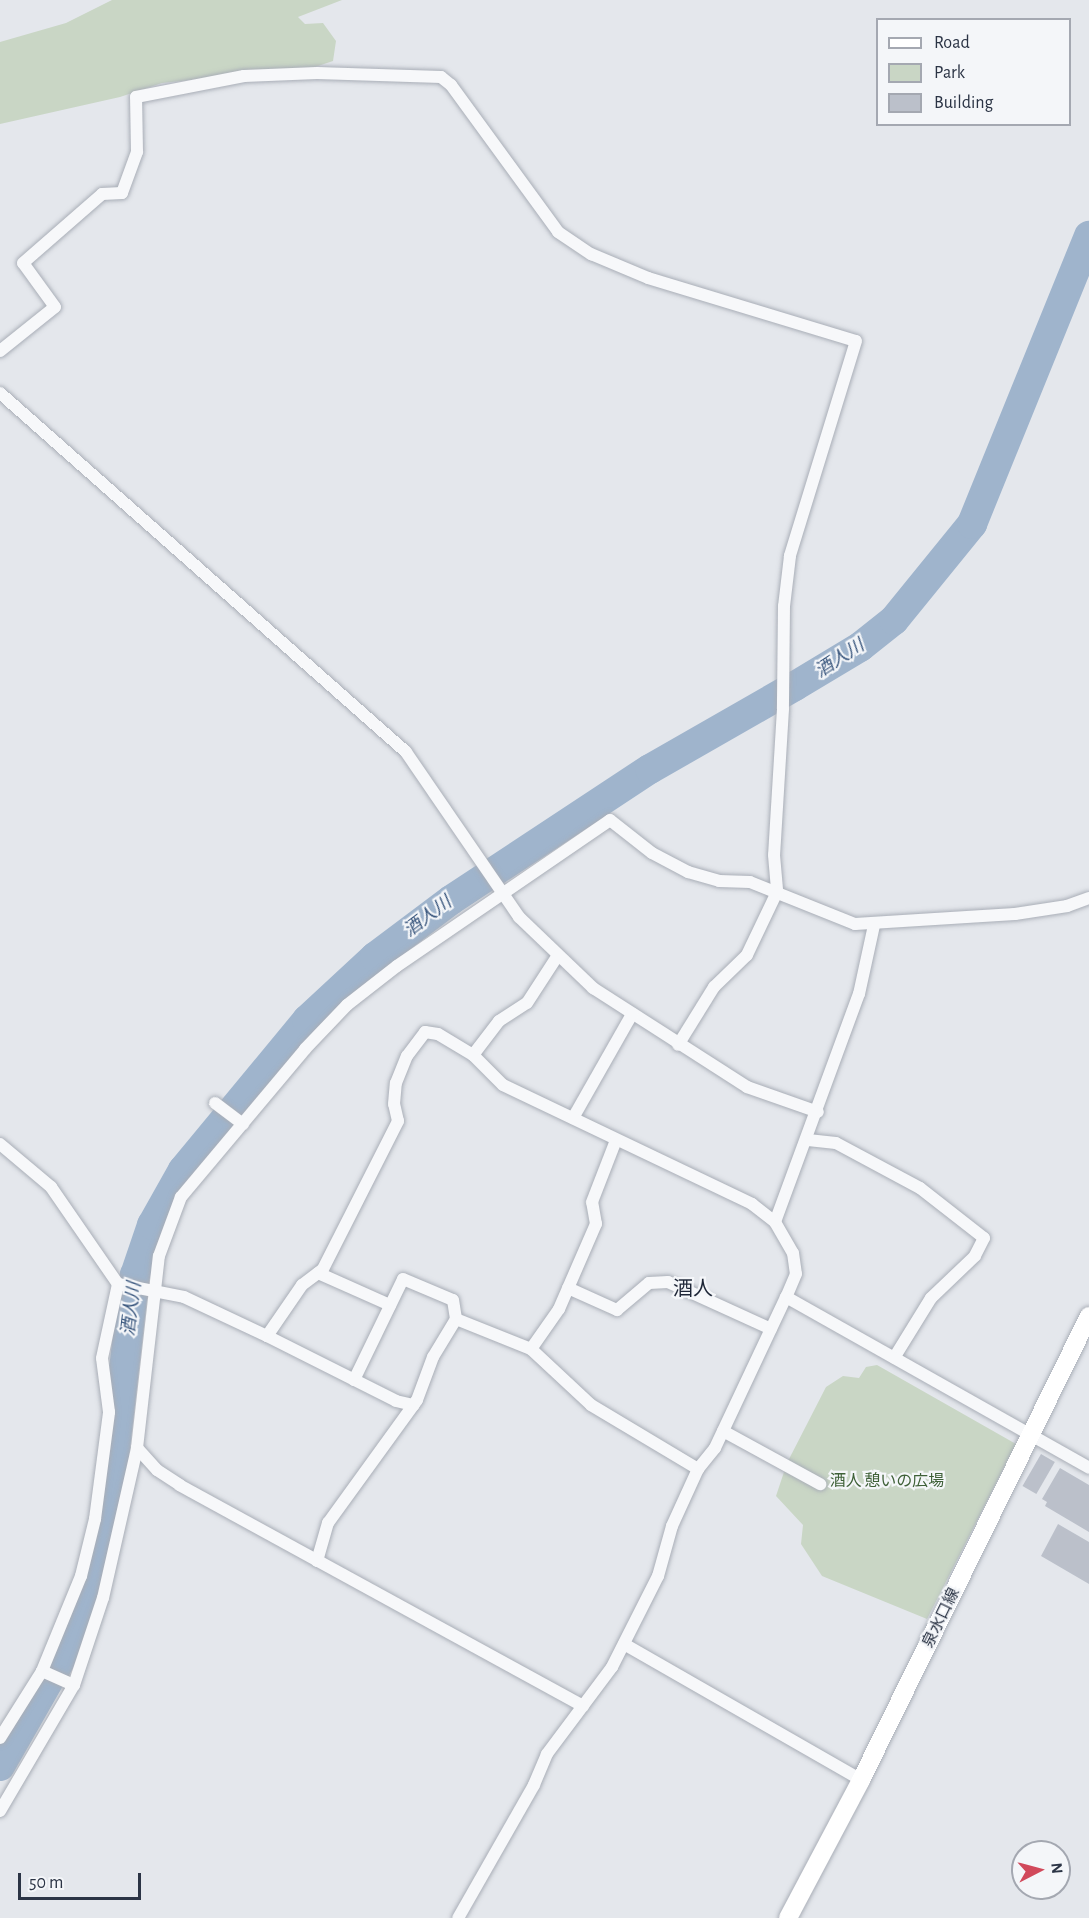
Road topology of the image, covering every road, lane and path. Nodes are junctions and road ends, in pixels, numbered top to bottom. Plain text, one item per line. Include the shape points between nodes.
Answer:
1 (0, 351) edge
2 (0, 393) edge
3 (777, 892) junction
4 (501, 894) junction
5 (1089, 898) edge
6 (874, 926) junction
7 (558, 955) junction
8 (632, 1014) junction
9 (678, 1045) junction
10 (473, 1055) junction
11 (214, 1103) dead end
12 (818, 1112) junction
13 (573, 1118) junction
14 (243, 1124) junction
15 (616, 1140) junction
16 (808, 1140) junction
17 (0, 1144) edge
18 (775, 1222) junction
19 (318, 1273) junction
20 (118, 1284) junction
21 (568, 1288) junction
22 (157, 1293) junction
23 (786, 1297) junction
24 (390, 1305) junction
25 (1089, 1316) edge
26 (456, 1319) junction
27 (771, 1329) junction
28 (267, 1336) junction
29 (531, 1349) junction
30 (894, 1358) junction
31 (354, 1380) junction
32 (414, 1405) junction
33 (723, 1431) junction
34 (1030, 1436) junction
35 (137, 1448) junction
36 (1089, 1468) edge
37 (698, 1469) junction
38 (820, 1484) dead end
39 (317, 1561) junction
40 (624, 1644) junction
41 (42, 1671) junction
42 (74, 1685) junction
43 (583, 1706) junction
44 (0, 1738) edge
45 (861, 1780) junction
46 (0, 1810) edge
47 (458, 1918) edge
48 (788, 1918) edge

1 - 3 street via 55,307 23,263 102,194 122,193 137,152 136,97 244,76 317,73 441,77 451,85 558,232 591,254 648,278 856,341 790,556 784,606 783,709 774,855
2 - 4 street via 405,752
3 - 4 street via 750,882 719,881 688,872 652,853 610,820
3 - 6 street via 855,924
3 - 9 street via 747,955 714,987
4 - 7 street
4 - 14 street via 347,1005
5 - 6 street via 1067,906 1015,914
6 - 12 street via 859,994
7 - 8 street via 593,988
7 - 10 street via 527,1004 499,1021
8 - 9 street
8 - 13 street
9 - 12 street via 747,1087
10 - 13 street via 503,1085
10 - 19 street via 438,1034 425,1032 407,1056 396,1083 394,1104 398,1121
11 - 14 street
12 - 16 street
13 - 15 street
14 - 22 street via 181,1197 159,1256
15 - 18 street via 752,1204
15 - 21 street via 592,1202 596,1224
16 - 18 street
16 - 30 street via 836,1143 920,1188 984,1238 975,1256 931,1298
17 - 20 street via 51,1187
18 - 23 street via 794,1253 796,1274
19 - 24 street
19 - 28 street via 302,1285
20 - 22 street
20 - 41 street via 102,1358 109,1412 95,1519 81,1576
21 - 27 street via 617,1310 649,1283 668,1282
21 - 29 street via 559,1309
22 - 28 street via 184,1297
22 - 35 street
23 - 27 street
23 - 30 street
24 - 26 street via 403,1279 453,1300
24 - 31 street
25 - 34 main road, 泉水口線
26 - 29 street
26 - 32 street via 433,1357
27 - 33 street
28 - 31 street
29 - 37 street via 591,1405
30 - 34 street
31 - 32 street via 396,1401
32 - 39 street via 328,1523
33 - 37 street
33 - 38 street
34 - 36 street
34 - 45 main road, 泉水口線
35 - 39 street via 157,1470 180,1485
35 - 42 street via 103,1598
37 - 40 street via 672,1526 658,1576
39 - 43 street
40 - 43 street
40 - 45 street
41 - 42 street
41 - 44 street
42 - 46 street
43 - 47 street via 547,1755
45 - 48 main road, 泉水口線

